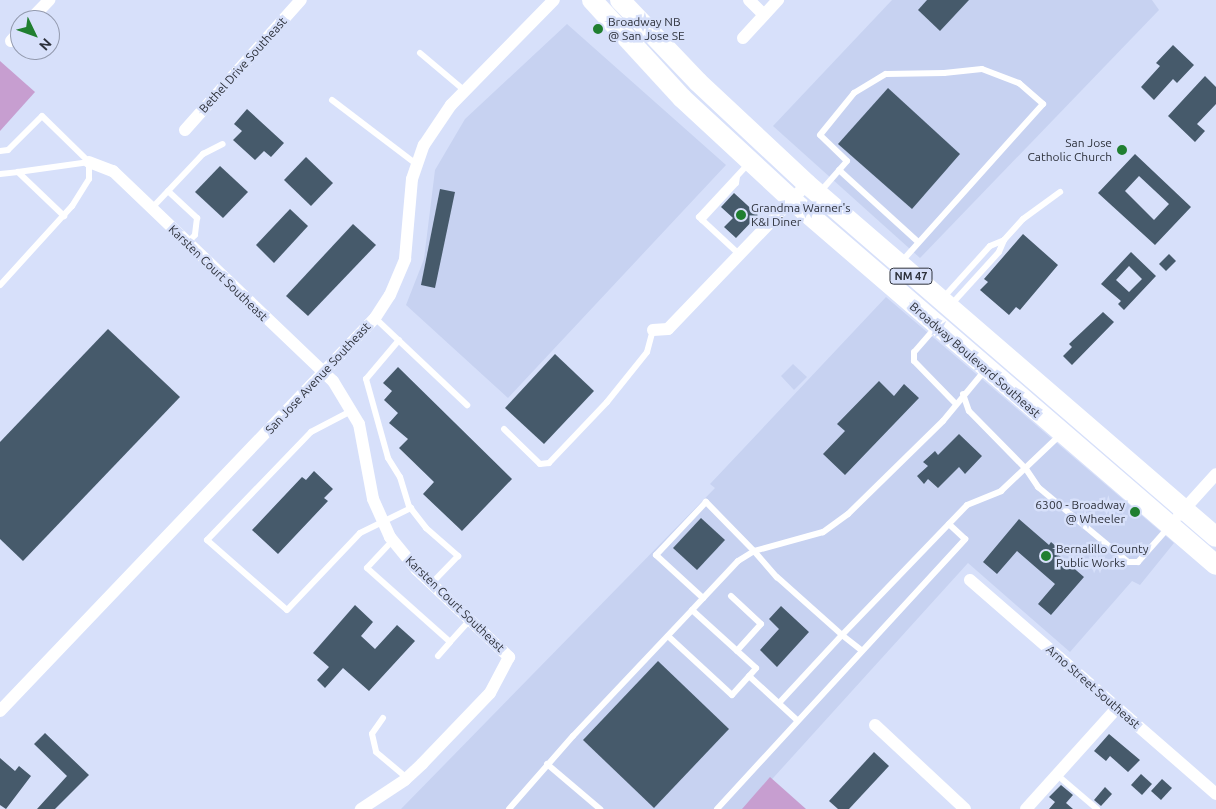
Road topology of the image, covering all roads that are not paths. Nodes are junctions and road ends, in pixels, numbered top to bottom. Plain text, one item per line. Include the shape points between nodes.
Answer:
1 (49, 0) edge
2 (301, 0) edge
3 (554, 0) edge
4 (592, 0) edge
5 (620, 0) edge
6 (749, 0) edge
7 (778, 0) edge
8 (40, 10) edge
9 (764, 15) junction
10 (743, 38) dead end
11 (420, 53) dead end
12 (690, 90) junction
13 (465, 91) junction
14 (332, 100) dead end
15 (185, 130) dead end
16 (223, 144) dead end
17 (0, 150) edge
18 (751, 161) junction
19 (89, 162) junction
20 (416, 164) junction
21 (839, 170) junction
22 (18, 172) junction
23 (0, 174) edge
24 (812, 189) junction
25 (168, 191) junction
26 (1060, 192) dead end
27 (792, 200) junction
28 (151, 209) junction
29 (64, 216) junction
30 (1004, 240) junction
31 (918, 242) junction
32 (187, 243) junction
33 (740, 254) junction
34 (898, 264) junction
35 (0, 284) edge
36 (940, 313) junction
37 (375, 318) junction
38 (653, 330) joint
39 (398, 340) junction
40 (995, 366) junction
41 (324, 372) junction
42 (963, 394) junction
43 (955, 403) junction
44 (467, 404) dead end
45 (353, 410) junction
46 (504, 429) dead end
47 (1061, 434) junction
48 (1026, 469) junction
49 (1216, 474) edge
50 (411, 508) junction
51 (1184, 509) junction
52 (382, 521) junction
53 (949, 524) junction
54 (1170, 526) junction
55 (1216, 537) edge
56 (393, 540) junction
57 (754, 551) junction
58 (1216, 565) edge
59 (970, 580) dead end
60 (432, 583) junction
61 (731, 596) dead end
62 (703, 598) junction
63 (692, 610) junction
64 (470, 620) junction
65 (842, 635) junction
66 (668, 636) junction
67 (450, 642) junction
68 (861, 650) junction
69 (737, 651) junction
70 (438, 656) dead end
71 (749, 676) junction
72 (779, 703) junction
73 (1117, 708) junction
74 (0, 711) edge
75 (383, 718) dead end
76 (797, 720) junction
77 (875, 725) dead end
78 (547, 764) junction
79 (1056, 774) junction
80 (407, 778) junction
81 (1216, 794) edge
82 (361, 809) edge
83 (509, 809) edge
84 (600, 809) edge
85 (717, 809) edge
86 (965, 809) edge
87 (1026, 809) edge
88 (1097, 809) edge

1 - 8 street
2 - 15 street, Bethel Drive Southeast
3 - 13 street, San Jose Avenue Southeast
4 - 12 main road, Broadway Boulevard Southeast / NM 47
5 - 12 main road, Broadway Boulevard Southeast / NM 47
6 - 9 street
7 - 9 street
9 - 10 street
11 - 13 lane
12 - 18 main road, Broadway Boulevard Southeast / NM 47
12 - 24 main road, Broadway Boulevard Southeast / NM 47
13 - 20 street, San Jose Avenue Southeast via 432,131
14 - 20 lane
16 - 25 lane via 203,154
17 - 19 lane via 8,150 42,116
18 - 27 main road, Broadway Boulevard Southeast / NM 47
18 - 33 lane via 699,216
19 - 22 lane
19 - 28 street, Karsten Court Southeast via 112,171
19 - 29 lane via 89,179
20 - 37 street, San Jose Avenue Southeast via 410,192 405,259 390,295
21 - 24 lane
21 - 31 lane
21 - 31 lane via 847,161 820,135 854,93 886,74 944,74 982,69 1019,83 1043,104
22 - 23 lane
22 - 29 lane
24 - 27 street
24 - 34 main road, Broadway Boulevard Southeast / NM 47
25 - 28 lane
25 - 32 lane via 197,218 196,235
26 - 30 lane via 1023,219
27 - 33 street
27 - 36 main road, Broadway Boulevard Southeast / NM 47
28 - 32 street, Karsten Court Southeast
29 - 35 lane
30 - 36 lane via 999,252
30 - 36 lane via 990,246
31 - 34 lane
32 - 41 street, Karsten Court Southeast
33 - 38 street via 668,329
34 - 36 main road, Broadway Boulevard Southeast / NM 47
36 - 40 main road, Broadway Boulevard Southeast / NM 47
36 - 43 lane via 914,352 914,361
37 - 39 lane
37 - 41 street, San Jose Avenue Southeast
38 - 46 lane via 647,352 607,402 549,464 540,464
39 - 44 lane
39 - 50 lane via 366,379 388,458 400,477
40 - 42 lane
40 - 47 main road, Broadway Boulevard Southeast / NM 47
40 - 51 main road, Broadway Boulevard Southeast / NM 47
41 - 45 street, Karsten Court Southeast
41 - 74 street, San Jose Avenue Southeast
42 - 43 lane
42 - 48 lane via 969,411
43 - 57 lane via 943,421 848,514 823,532
45 - 52 street, Karsten Court Southeast via 365,444 373,499
45 - 52 lane via 311,432 207,540 287,610 360,534
47 - 48 lane
47 - 54 main road, Broadway Boulevard Southeast / NM 47
48 - 53 lane via 1001,491 967,505
48 - 54 lane via 1038,488 1128,562 1138,562
49 - 51 street
50 - 52 lane
50 - 60 lane via 426,528 458,556
51 - 54 street
51 - 55 main road, Broadway Boulevard Southeast / NM 47
52 - 56 street, Karsten Court Southeast
53 - 65 lane
53 - 68 lane via 965,539
54 - 58 main road, Broadway Boulevard Southeast / NM 47
56 - 60 street, Karsten Court Southeast
56 - 67 lane via 367,568
57 - 62 lane via 738,561
57 - 62 lane via 706,502 656,555
57 - 65 lane via 777,577
59 - 73 street, Arno Street Southeast
60 - 64 street, Karsten Court Southeast
61 - 69 lane via 761,624
62 - 63 lane
63 - 66 lane
63 - 69 lane
64 - 67 lane
64 - 80 street, Karsten Court Southeast via 509,657 490,692
65 - 68 lane
65 - 72 lane
66 - 71 lane via 732,695
66 - 78 lane
67 - 70 lane
68 - 76 lane
69 - 71 lane via 756,668
71 - 72 lane
72 - 76 lane
73 - 79 street
73 - 81 street, Arno Street Southeast
75 - 80 lane via 372,734 376,752
76 - 85 lane
77 - 86 street
78 - 83 lane
78 - 84 lane
79 - 87 street
79 - 88 lane
80 - 82 street, Karsten Court Southeast

